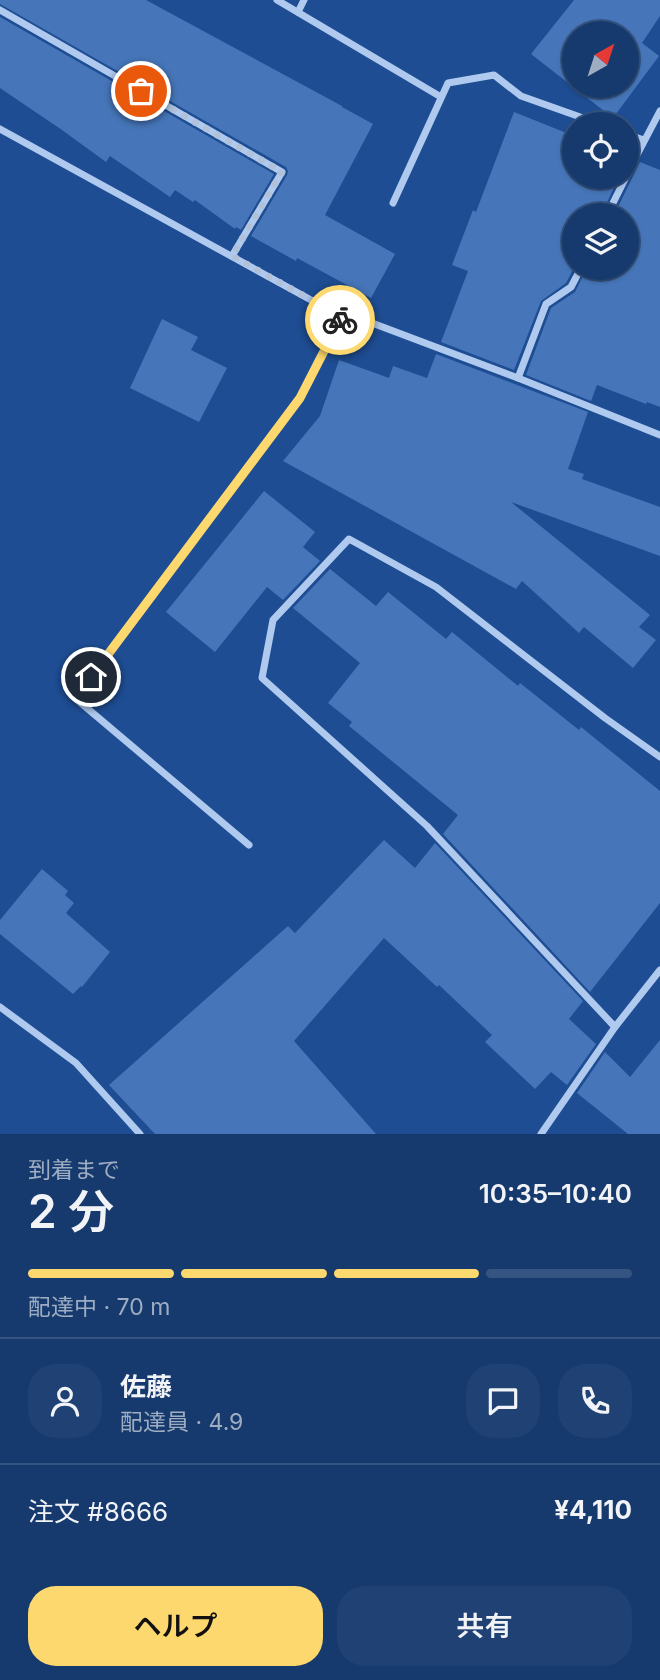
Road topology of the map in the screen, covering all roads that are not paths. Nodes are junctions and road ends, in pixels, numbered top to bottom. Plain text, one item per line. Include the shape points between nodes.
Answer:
1 (277, 0) edge
2 (304, 0) edge
3 (0, 10) edge
4 (298, 12) junction
5 (441, 97) junction
6 (660, 111) edge
7 (566, 112) edge
8 (0, 129) edge
9 (639, 138) edge
10 (644, 140) junction
11 (639, 150) edge
12 (393, 203) dead end
13 (232, 256) junction
14 (575, 280) edge
15 (344, 313) junction
16 (518, 377) junction
17 (660, 435) edge
18 (660, 757) edge
19 (249, 845) dead end
20 (660, 970) edge
21 (0, 1007) edge
22 (615, 1027) junction
23 (140, 1134) edge
24 (541, 1134) edge

1 - 4 street
2 - 4 street
3 - 13 street via 282,172
4 - 5 street
5 - 7 street via 448,83 494,75 521,96
5 - 12 street
6 - 10 street
8 - 13 street
9 - 10 street
10 - 11 street
13 - 15 street
14 - 16 street via 546,304
15 - 16 street
15 - 19 street via 300,398 75,698
16 - 17 street
18 - 22 street via 436,587 349,539 273,620 262,678 427,826
20 - 22 street
21 - 23 street via 76,1063
22 - 24 street

